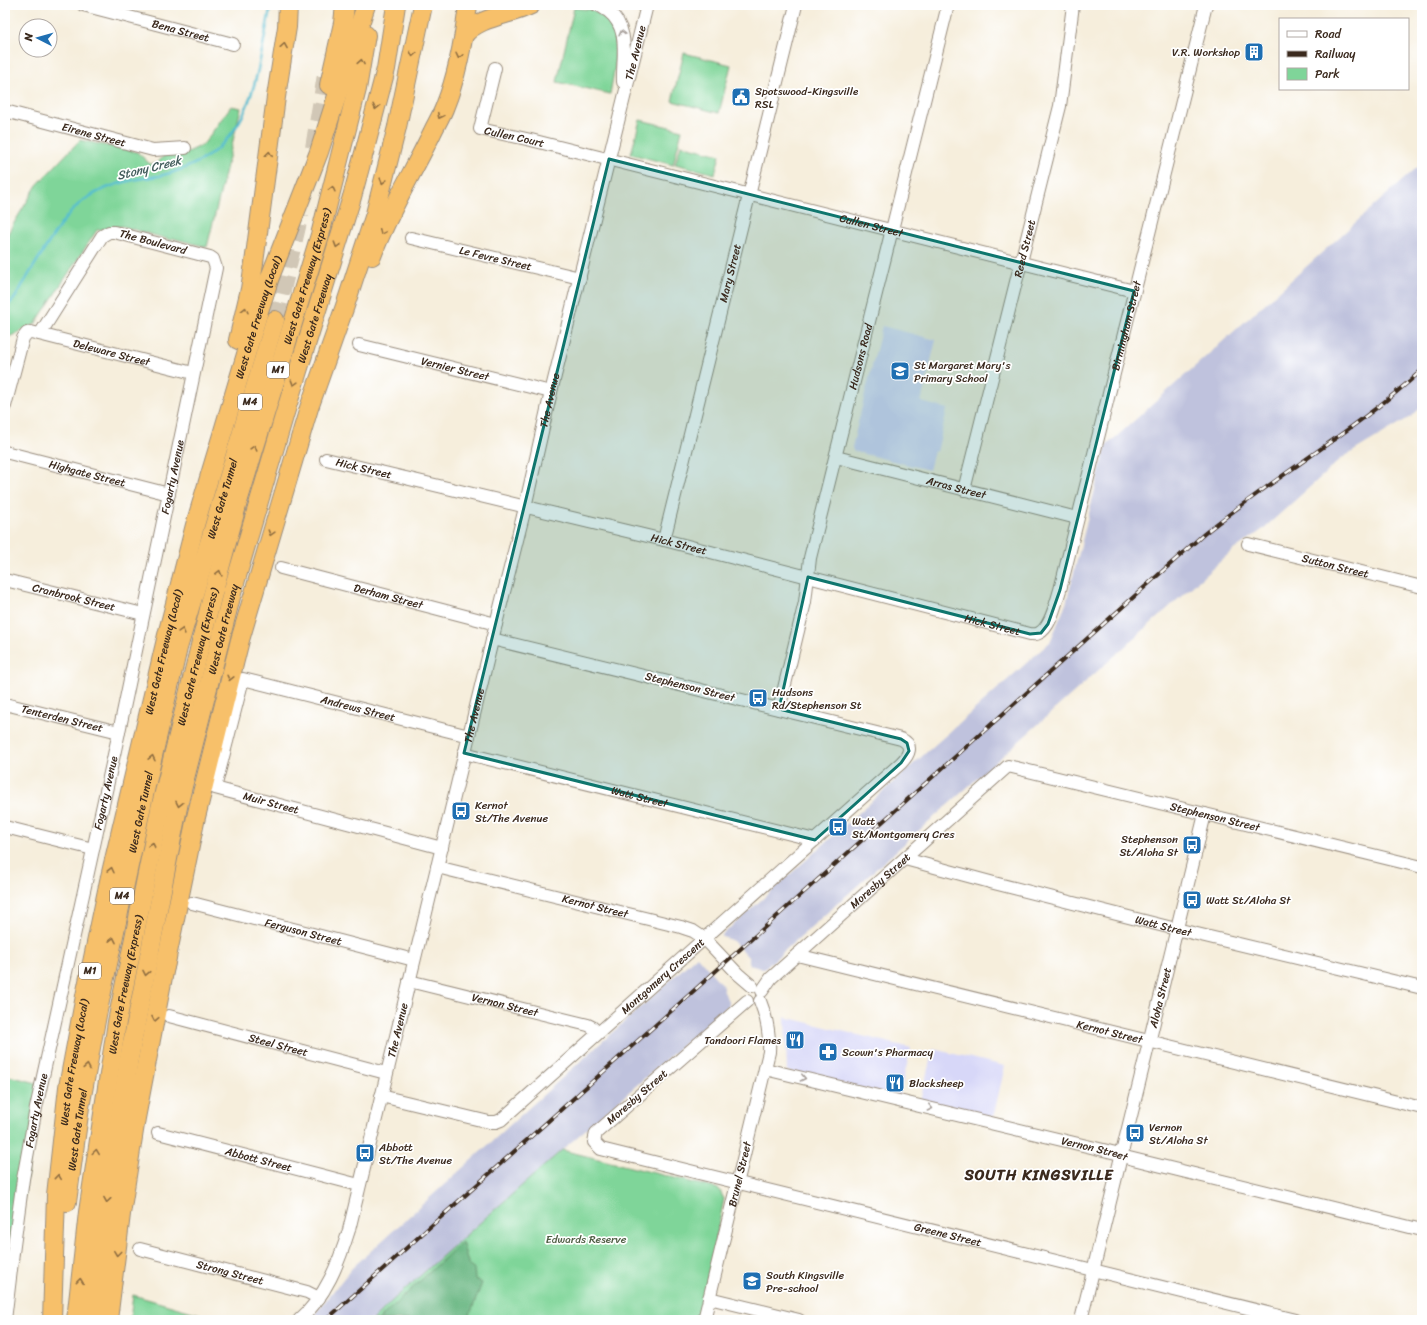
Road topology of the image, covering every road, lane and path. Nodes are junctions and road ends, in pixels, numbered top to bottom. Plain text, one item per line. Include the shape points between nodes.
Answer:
1 (83, 5) edge
2 (288, 5) edge
3 (295, 5) edge
4 (366, 5) edge
5 (371, 5) edge
6 (468, 5) edge
7 (531, 5) edge
8 (597, 5) edge
9 (647, 5) edge
10 (796, 5) edge
11 (948, 5) edge
12 (1073, 5) edge
13 (1206, 5) edge
14 (396, 8) edge
15 (422, 11) edge
16 (344, 14) edge
17 (287, 27) junction
18 (464, 35) junction
19 (233, 44) dead end
20 (494, 68) dead end
21 (623, 99) junction
22 (5, 111) edge
23 (185, 148) dead end
24 (609, 159) junction
25 (750, 195) junction
26 (892, 231) junction
27 (411, 238) dead end
28 (282, 250) junction
29 (1021, 263) junction
30 (216, 268) joint
31 (580, 278) junction
32 (1134, 291) junction
33 (275, 320) tunnel mouth
34 (36, 333) junction
35 (359, 345) dead end
36 (193, 373) junction
37 (551, 392) junction
38 (5, 406) edge
39 (5, 452) edge
40 (836, 457) junction
41 (326, 459) dead end
42 (964, 490) junction
43 (169, 494) junction
44 (282, 496) junction
45 (526, 506) junction
46 (1077, 518) junction
47 (195, 525) junction
48 (664, 540) junction
49 (1248, 544) dead end
50 (281, 568) dead end
51 (808, 577) junction
52 (5, 580) edge
53 (1422, 587) edge
54 (143, 614) junction
55 (496, 624) junction
56 (1030, 634) joint
57 (492, 639) junction
58 (248, 679) joint
59 (204, 698) junction
60 (5, 704) edge
61 (779, 709) junction
62 (119, 732) junction
63 (469, 736) junction
64 (909, 746) joint
65 (464, 753) junction
66 (1008, 766) joint
67 (1205, 814) junction
68 (5, 827) edge
69 (815, 840) junction
70 (442, 848) junction
71 (93, 849) junction
72 (905, 859) junction
73 (437, 867) junction
74 (1422, 867) edge
75 (192, 904) dead end
76 (1176, 929) junction
77 (705, 939) junction
78 (797, 955) junction
79 (414, 960) junction
80 (165, 967) junction
81 (409, 981) junction
82 (1422, 988) edge
83 (754, 994) junction
84 (170, 1016) dead end
85 (598, 1033) junction
86 (1148, 1042) junction
87 (766, 1069) junction
88 (386, 1073) junction
89 (381, 1096) junction
90 (1422, 1108) edge
91 (158, 1133) dead end
92 (601, 1149) joint
93 (1121, 1155) junction
94 (738, 1183) junction
95 (360, 1185) junction
96 (1422, 1230) edge
97 (140, 1248) dead end
98 (1093, 1270) junction
99 (319, 1298) junction
100 (709, 1298) junction
101 (52, 1317) edge
102 (5, 1320) edge
103 (76, 1320) edge
104 (91, 1320) edge
105 (108, 1320) edge
106 (299, 1320) edge
107 (704, 1320) edge
108 (799, 1320) edge
109 (1081, 1320) edge
110 (1296, 1320) edge

1 - 19 street, Bena Street
2 - 17 highway
3 - 17 highway
4 - 28 highway, West Gate Freeway (Local) / M1 via 319,152
103 -> 5 highway, West Gate Freeway (Express) / M1 via 88,1212 116,1030 160,809 238,502 322,228 356,89
6 - 18 highway
7 - 18 highway via 479,23
21 -> 8 street, The Avenue via 624,47 621,28 614,16
9 - 21 street, The Avenue
10 - 25 street, Mary Street
11 - 26 street, Hudsons Road
12 - 29 street, Reed Street via 1060,106
13 - 32 street, Birmingham Street
14 -> 59 highway, West Gate Freeway / M1 via 386,69 365,149 255,512
15 -> 44 highway, M1 via 399,120 374,214
16 - 28 highway via 326,102
47 -> 17 highway via 250,289
18 -> 44 highway via 445,106 396,200 376,246
20 - 24 street, Cullen Court via 480,129
21 - 24 street, The Avenue
22 - 23 street, Eirene Street via 153,150
24 - 25 street, Cullen Street
24 - 31 street, The Avenue
25 - 26 street, Cullen Street
25 - 48 street, Mary Street
26 - 29 street, Cullen Street
26 - 40 street, Hudsons Road
27 - 31 street, Le Fevre Street
28 - 47 highway, West Gate Freeway (Local) / M1 via 258,314
29 - 32 street, Cullen Street
29 - 42 street, Reed Street
30 - 34 street, The Boulevard via 210,256 114,232 105,234
30 - 36 street, Fogarty Avenue
31 - 37 street, The Avenue
32 - 46 street, Birmingham Street
101 -> 33 highway, West Gate Tunnel / M4 via 80,1107 146,786 180,640
34 - 36 street, Deleware Street
34 - 38 street, The Boulevard via 27,333 23,338
35 - 37 street, Vernier Street
36 - 43 street, Fogarty Avenue
37 - 45 street, The Avenue
39 - 43 street, Highgate Street
40 - 42 street, Arras Street
40 - 51 street, Hudsons Road via 810,558
41 - 45 street, Hick Street
42 - 46 street, Arras Street
43 - 54 street, Fogarty Avenue
44 -> 80 highway, M1 via 216,734
45 - 48 street, Hick Street
45 - 55 street, The Avenue
46 - 56 street, Birmingham Street via 1048,624 1041,633
101 -> 47 highway, West Gate Freeway (Local) / M1 via 56,1195 68,1087 109,881 173,607
48 - 51 street, Hick Street
49 - 53 street, Sutton Street
50 - 55 street, Derham Street
51 - 56 street, Hick Street
51 - 61 street, Hudsons Road via 805,602
52 - 54 street, Cranbrook Street
54 - 62 street, Fogarty Avenue
55 - 57 street, The Avenue
57 - 61 street, Stephenson Street
57 - 63 street, The Avenue
58 - 63 street, Andrews Street
58 - 70 street, Muir Street via 243,678 215,788
59 - 80 highway, M1 via 199,766
59 -> 104 highway, West Gate Freeway (Express) / M1 via 179,802 129,1059
60 - 62 street, Tenterden Street
61 - 64 street, Stephenson Street via 901,739
62 - 71 street, Fogarty Avenue
63 - 65 street, The Avenue
64 - 69 street, Montgomery Crescent via 907,757
65 - 69 street, Watt Street
65 - 70 street, The Avenue
66 - 67 street, Stephenson Street
66 - 72 street, Moresby Street
67 - 74 street, Stephenson Street
67 - 76 street, Aloha Street
68 - 71 street
69 - 77 street, Montgomery Crescent
70 - 73 street, The Avenue
71 - 102 street, Fogarty Avenue via 28,1150
72 - 76 street, Watt Street
72 - 78 street, Moresby Street
73 - 77 street, Kernot Street via 681,927
73 - 79 street, The Avenue
75 - 79 street, Ferguson Street
76 - 82 street, Watt Street
76 - 86 street, Aloha Street
77 - 83 street, Kernot Street
77 - 85 street, Montgomery Crescent
78 - 83 street, Moresby Street
78 - 86 street, Kernot Street
79 - 81 street, The Avenue
80 -> 105 highway, M1 via 135,1125
81 - 85 street, Vernon Street via 588,1025
81 - 88 street, The Avenue
83 - 87 street, Brunel Street via 766,1015 770,1039
83 - 92 street, Moresby Street via 596,1133 594,1142
84 - 88 street, Steel Street
85 - 89 street, Montgomery Crescent via 496,1122
86 - 90 street, Kernot Street
86 - 93 street, Aloha Street
87 -> 93 street, Vernon Street
87 - 94 street, Brunel Street
88 - 89 street, The Avenue
89 - 95 street, The Avenue
91 - 95 street, Abbott Street
92 - 94 street, Greene Street
93 - 96 street, Vernon Street
93 - 98 street, Aloha Street
94 - 98 street, Greene Street
94 - 100 street, Brunel Street
95 - 99 street, The Avenue via 337,1265
97 - 99 street, Strong Street via 307,1292
98 - 109 street, Aloha Street
98 - 110 street, Greene Street
99 - 106 street, The Avenue
100 - 107 street, Brunel Street
100 - 108 street

